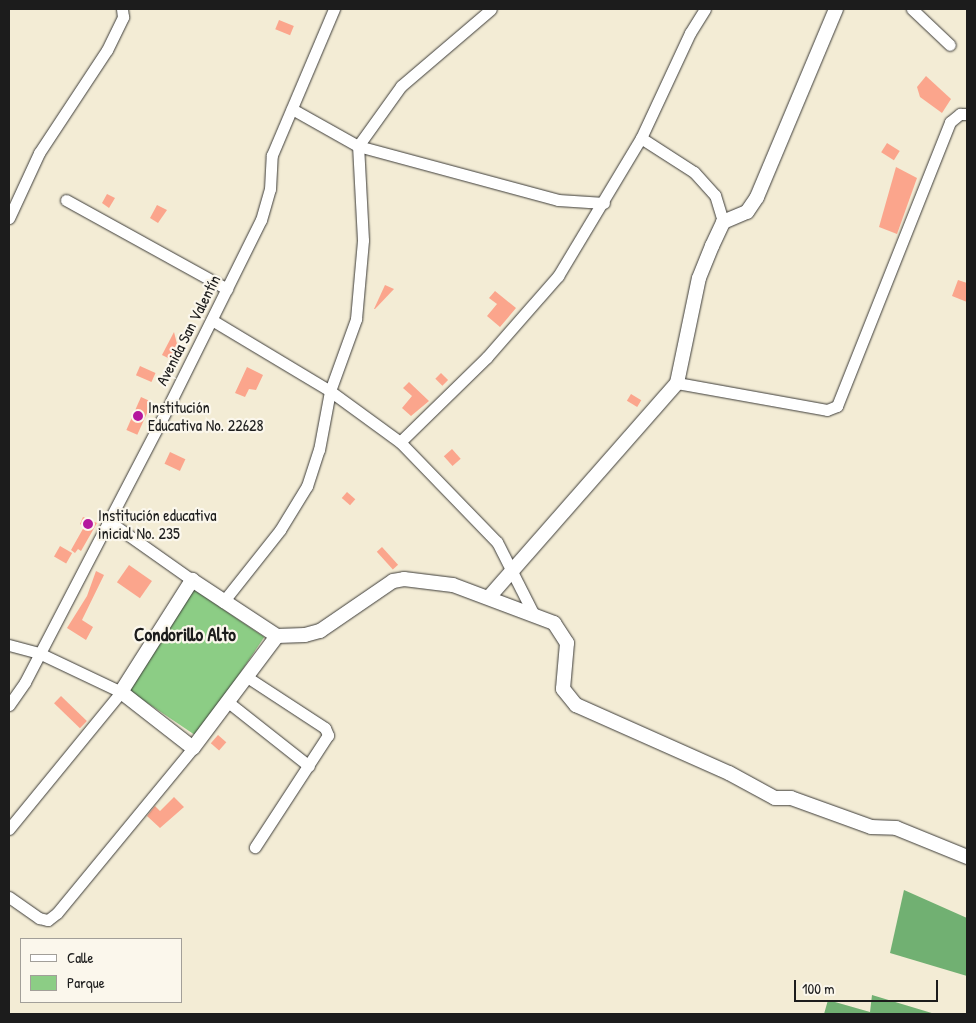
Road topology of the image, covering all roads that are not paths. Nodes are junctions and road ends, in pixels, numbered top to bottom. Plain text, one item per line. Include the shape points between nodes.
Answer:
1 (122, 9) edge
2 (334, 9) edge
3 (491, 9) edge
4 (704, 9) edge
5 (836, 9) edge
6 (912, 9) edge
7 (950, 45) dead end
8 (292, 109) junction
9 (967, 114) edge
10 (641, 138) junction
11 (358, 146) junction
12 (66, 200) dead end
13 (604, 203) junction
14 (9, 218) edge
15 (723, 222) junction
16 (228, 289) junction
17 (212, 320) junction
18 (677, 384) junction
19 (330, 391) junction
20 (400, 442) junction
21 (107, 520) junction
22 (513, 569) junction
23 (192, 580) junction
24 (490, 597) junction
25 (223, 602) junction
26 (534, 613) junction
27 (277, 636) junction
28 (9, 645) edge
29 (40, 653) junction
30 (247, 677) junction
31 (122, 692) junction
32 (228, 702) junction
33 (9, 705) edge
34 (193, 748) junction
35 (309, 766) junction
36 (9, 829) edge
37 (255, 847) dead end
38 (967, 857) edge
39 (9, 897) edge

1 - 14 street via 123,17 107,50 40,154
2 - 8 street, Avenida San Valentín
3 - 11 street via 401,86
4 - 10 street
5 - 15 street via 757,197 747,212
6 - 7 street
8 - 11 street
8 - 16 street, Avenida San Valentín via 272,155 270,189 261,220
9 - 18 street via 955,117 837,406 827,410
10 - 13 street
10 - 15 street via 694,172 715,195
11 - 13 street via 558,200
11 - 19 street via 363,240 356,319
12 - 16 street
13 - 20 street via 558,276 487,357
15 - 18 street via 699,278
16 - 17 street, Avenida San Valentín
17 - 19 street
17 - 21 street, Avenida San Valentín
18 - 22 street
19 - 20 street
19 - 25 street via 319,450 307,486 280,530
20 - 22 street via 491,535
21 - 23 street
21 - 29 street, Avenida San Valentín
22 - 24 street
22 - 26 street
23 - 25 street
23 - 31 street
24 - 26 street
24 - 27 street via 453,585 404,578 392,581 320,631
25 - 27 street
26 - 38 street via 554,623 562,632 566,643 563,689 576,705 729,772 775,798 791,798 871,827 896,828
27 - 30 street
28 - 29 street
29 - 31 street
29 - 33 street, Avenida San Valentín
30 - 32 street
30 - 35 street via 325,728 326,742
31 - 34 street
31 - 36 street
32 - 34 street
32 - 35 street
34 - 39 street via 57,913 48,920 39,918
35 - 37 street

